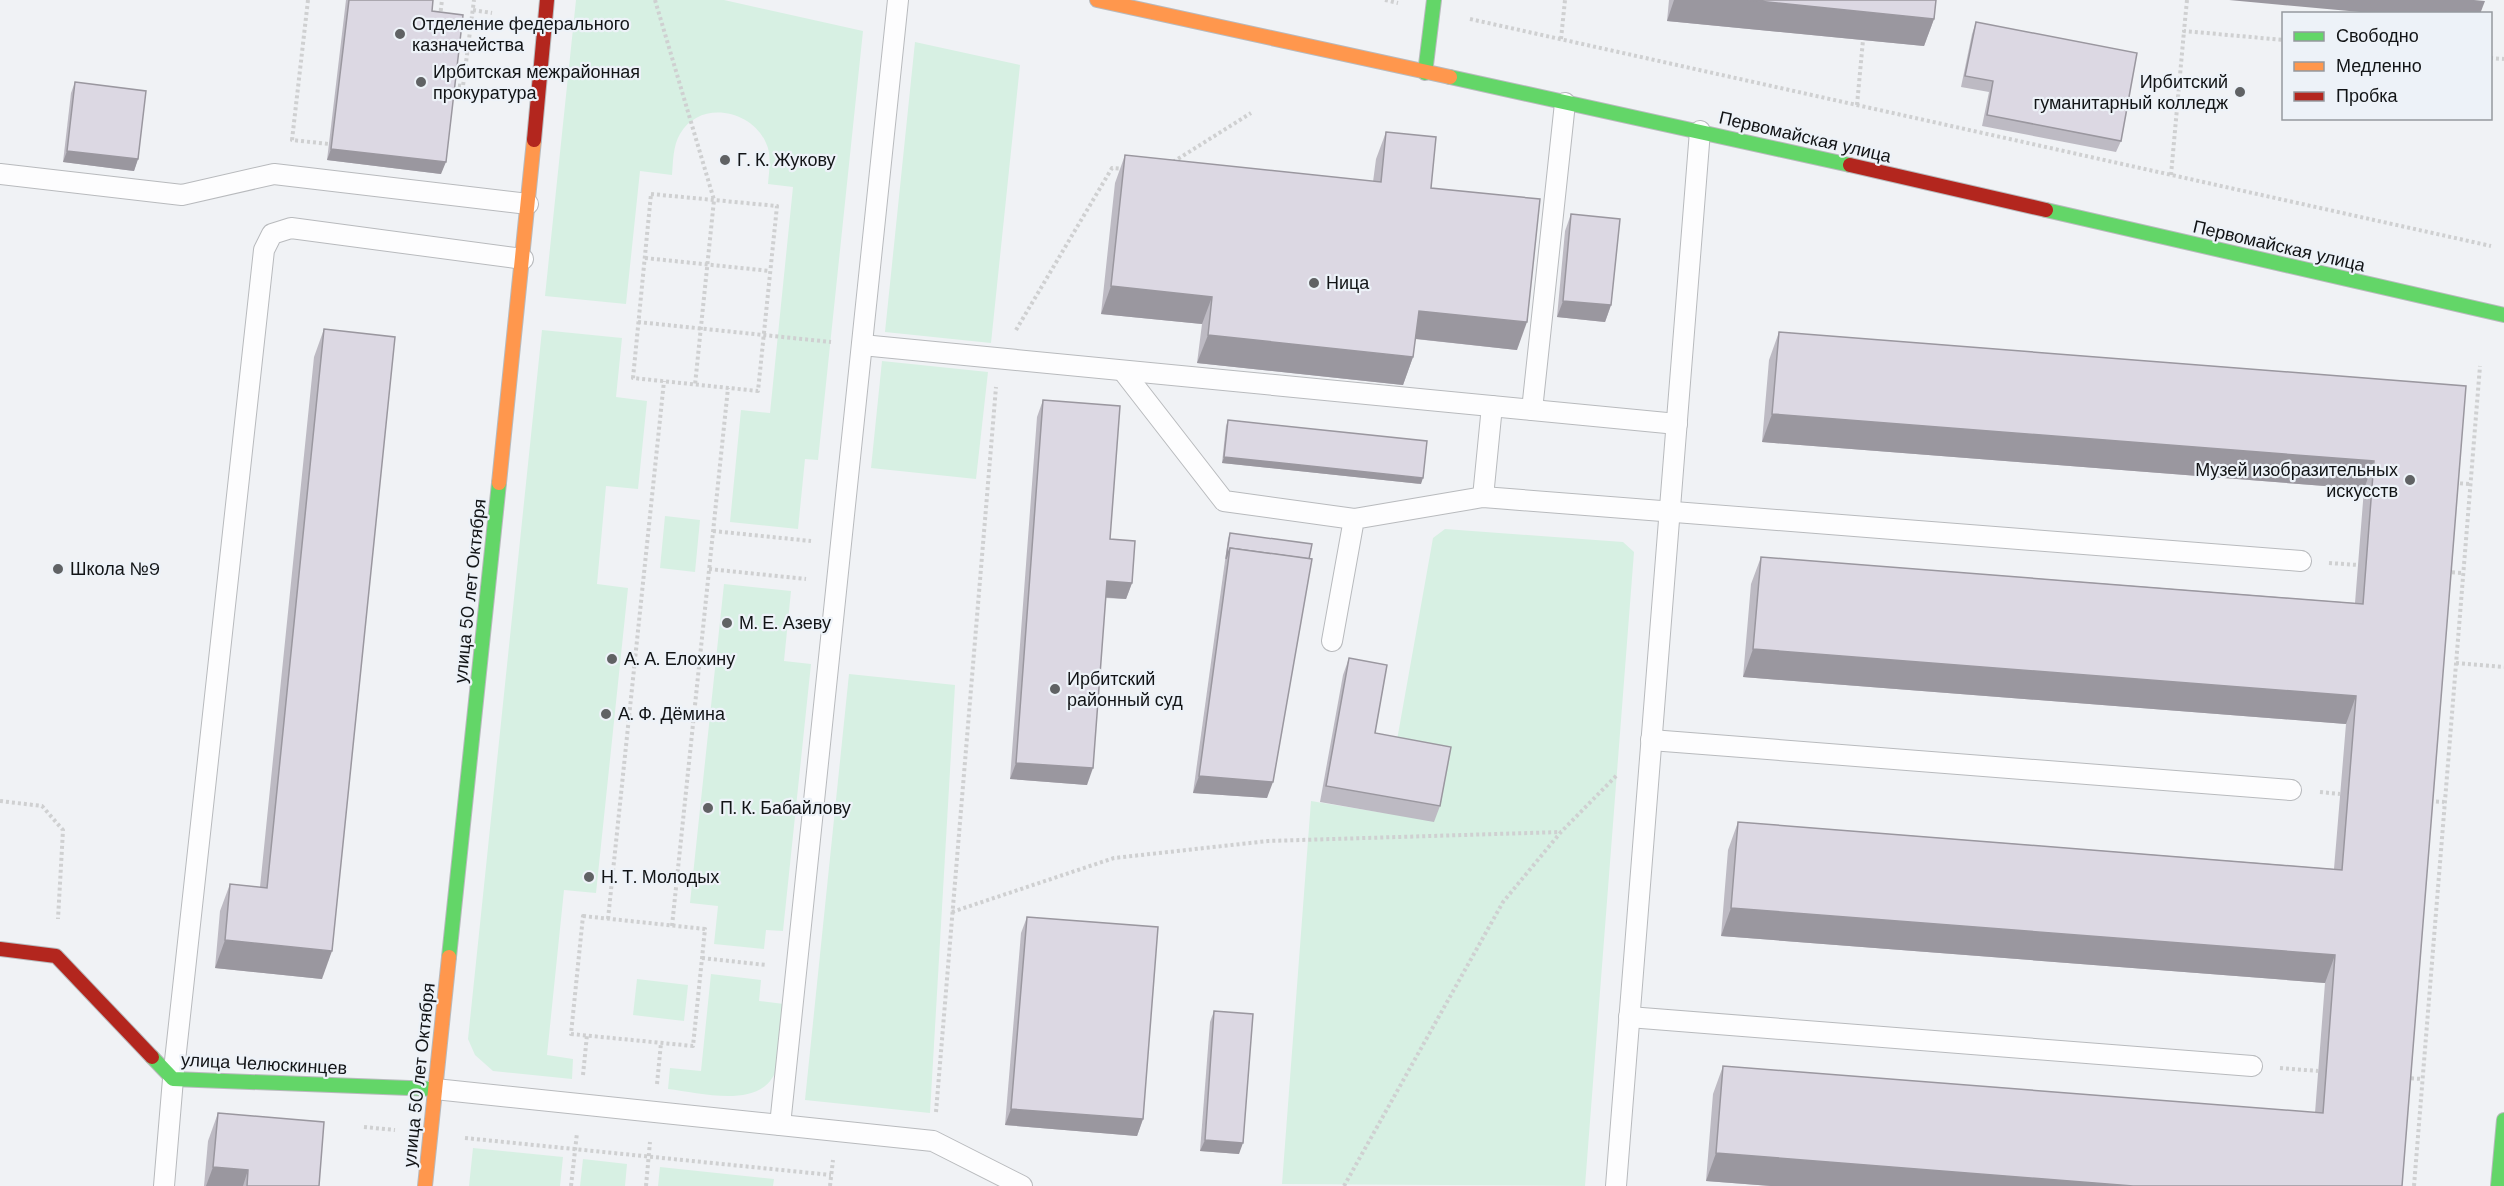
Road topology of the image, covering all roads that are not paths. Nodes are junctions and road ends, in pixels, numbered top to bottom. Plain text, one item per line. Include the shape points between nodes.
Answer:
1 (547, 0) edge
2 (898, 0) edge
3 (1097, 0) edge
4 (1433, 5) edge
5 (1425, 73) junction
6 (1565, 103) junction
7 (1700, 131) junction
8 (0, 174) edge
9 (528, 204) junction
10 (523, 259) junction
11 (2504, 315) edge
12 (862, 345) junction
13 (1123, 371) junction
14 (1492, 406) junction
15 (1532, 410) junction
16 (1677, 424) junction
17 (1483, 497) junction
18 (1670, 511) junction
19 (1354, 519) junction
20 (2301, 561) dead end
21 (1332, 641) dead end
22 (1651, 740) junction
23 (2291, 790) dead end
24 (0, 949) edge
25 (1629, 1017) junction
26 (2252, 1066) road end
27 (173, 1079) junction
28 (435, 1089) junction
29 (2504, 1120) edge
30 (780, 1125) junction
31 (164, 1186) edge
32 (425, 1186) edge
33 (1022, 1186) edge
34 (1616, 1186) edge
35 (2498, 1186) edge

1 - 9 street, улица 50 лет Октября
2 - 12 lane
3 - 5 street, Первомайская улица
4 - 5 street
5 - 6 street, Первомайская улица
6 - 7 street, Первомайская улица
6 - 15 lane
7 - 11 street, Первомайская улица
7 - 16 lane
8 - 9 lane via 182,195 274,174
9 - 10 street, улица 50 лет Октября
10 - 27 lane via 291,228 272,234 264,250
10 - 28 street, улица 50 лет Октября
12 - 13 lane
12 - 30 lane
13 - 14 lane
13 - 19 lane via 1224,501
14 - 15 lane
14 - 17 lane
15 - 16 lane
16 - 18 lane
17 - 18 lane
17 - 19 lane
18 - 20 lane
18 - 22 lane
19 - 21 lane
22 - 23 lane
22 - 25 lane
24 - 27 street, улица Челюскинцев via 56,956
25 - 26 lane
25 - 34 lane
27 - 28 street, улица Челюскинцев
27 - 31 lane
28 - 30 lane
28 - 32 street, улица 50 лет Октября
29 - 35 street
30 - 33 lane via 933,1141

